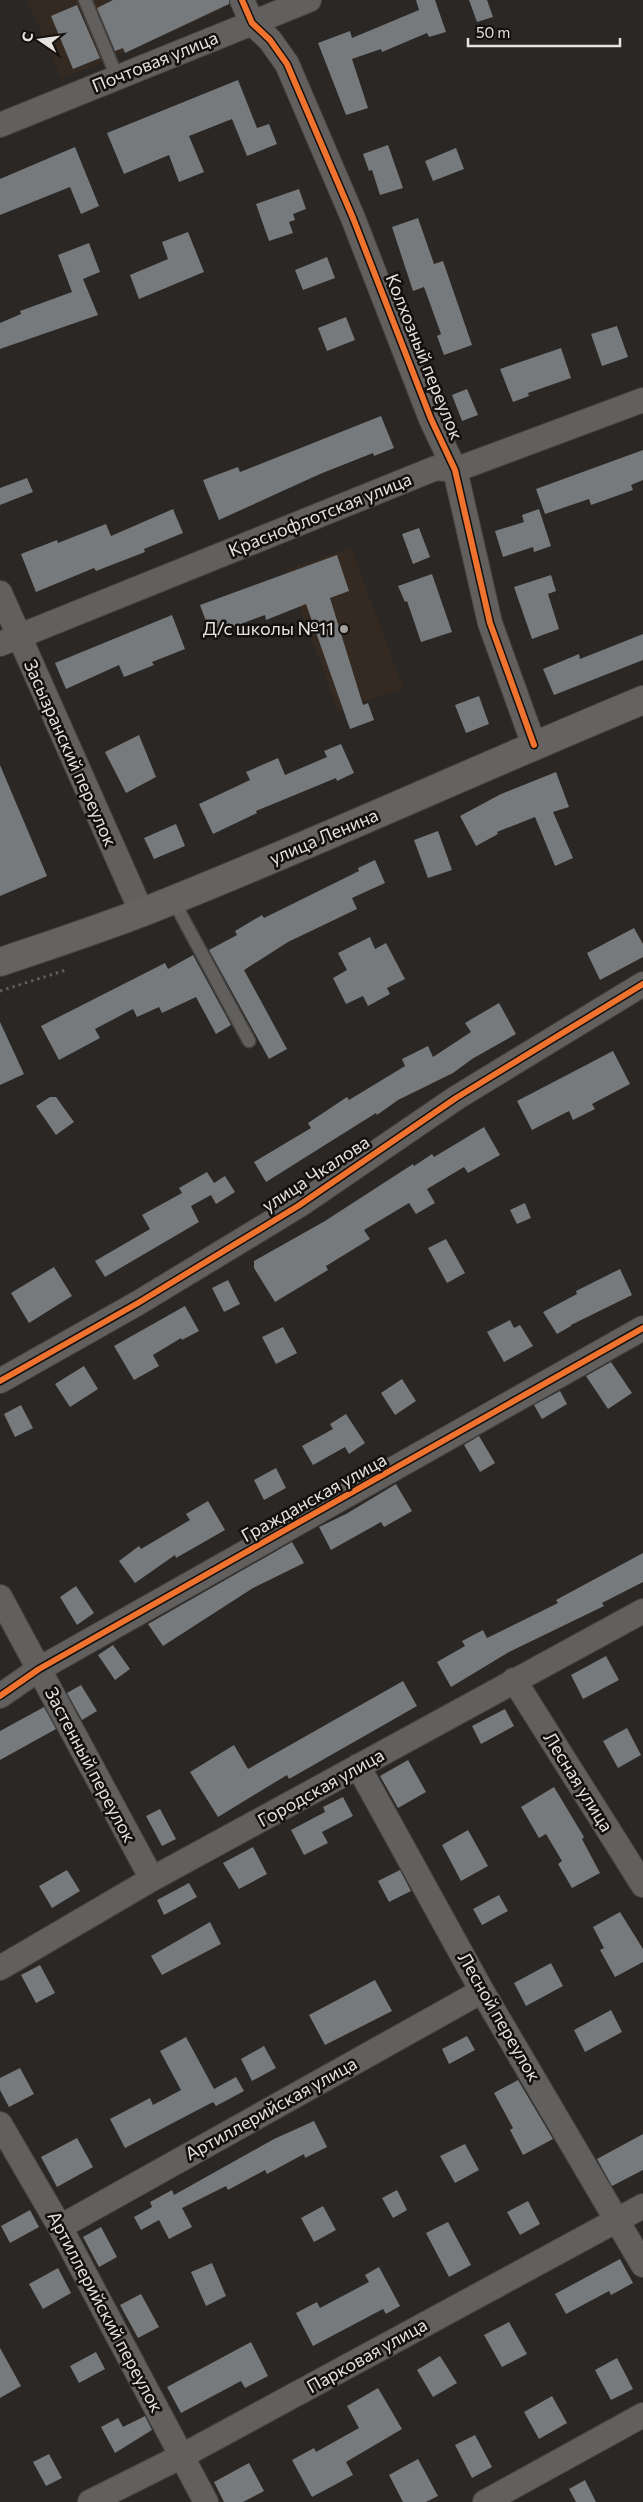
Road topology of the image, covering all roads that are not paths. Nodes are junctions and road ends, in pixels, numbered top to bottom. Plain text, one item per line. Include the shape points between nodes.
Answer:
1 (85, 0) edge
2 (242, 0) edge
3 (309, 0) edge
4 (252, 23) junction
5 (117, 78) junction
6 (0, 125) edge
7 (643, 400) edge
8 (455, 470) junction
9 (0, 593) edge
10 (9, 641) edge
11 (643, 700) edge
12 (534, 745) junction
13 (173, 900) junction
14 (142, 912) junction
15 (0, 962) edge
16 (643, 984) edge
17 (249, 1041) dead end
18 (643, 1328) edge
19 (0, 1381) edge
20 (0, 1597) edge
21 (643, 1611) edge
22 (39, 1669) junction
23 (514, 1680) junction
24 (0, 1696) edge
25 (358, 1766) junction
26 (152, 1880) junction
27 (643, 1885) edge
28 (0, 1968) edge
29 (482, 1991) junction
30 (0, 2124) edge
31 (643, 2206) edge
32 (618, 2219) junction
33 (60, 2227) junction
34 (643, 2265) edge
35 (643, 2415) edge
36 (182, 2456) junction
37 (90, 2502) edge
38 (206, 2502) edge
39 (485, 2502) edge

1 - 5 lane
2 - 4 street, Колхозный переулок
3 - 4 street, Почтовая улица
4 - 5 street, Почтовая улица
4 - 8 street, Колхозный переулок via 288,64 353,218 431,419
5 - 6 street, Почтовая улица
7 - 8 street, Краснофлотская улица
8 - 10 street, Краснофлотская улица via 436,468
8 - 12 street, Колхозный переулок via 490,623
9 - 10 street, Засызранский переулок
10 - 14 street, Засызранский переулок
11 - 12 main road, улица Ленина
12 - 13 main road, улица Ленина
13 - 14 main road, улица Ленина
13 - 17 lane
14 - 15 main road, улица Ленина
16 - 19 street, улица Чкалова via 456,1098 298,1206 138,1303
18 - 22 street, Гражданская улица
20 - 22 street, Застенный переулок
21 - 23 street, Городская улица
22 - 24 street, Гражданская улица
22 - 26 street, Застенный переулок
23 - 25 street, Городская улица
23 - 27 street, Лесная улица
25 - 26 street, Городская улица
25 - 29 street, Лесной переулок
26 - 28 street, Городская улица
29 - 32 street, Лесной переулок
29 - 33 street, Артиллерийская улица
30 - 33 street, Артиллерийский переулок
31 - 32 street, Парковая улица
32 - 34 street, Лесной переулок
32 - 36 street, Парковая улица
33 - 36 street, Артиллерийский переулок
35 - 39 street
36 - 37 street, Парковая улица
36 - 38 street, Артиллерийский переулок

